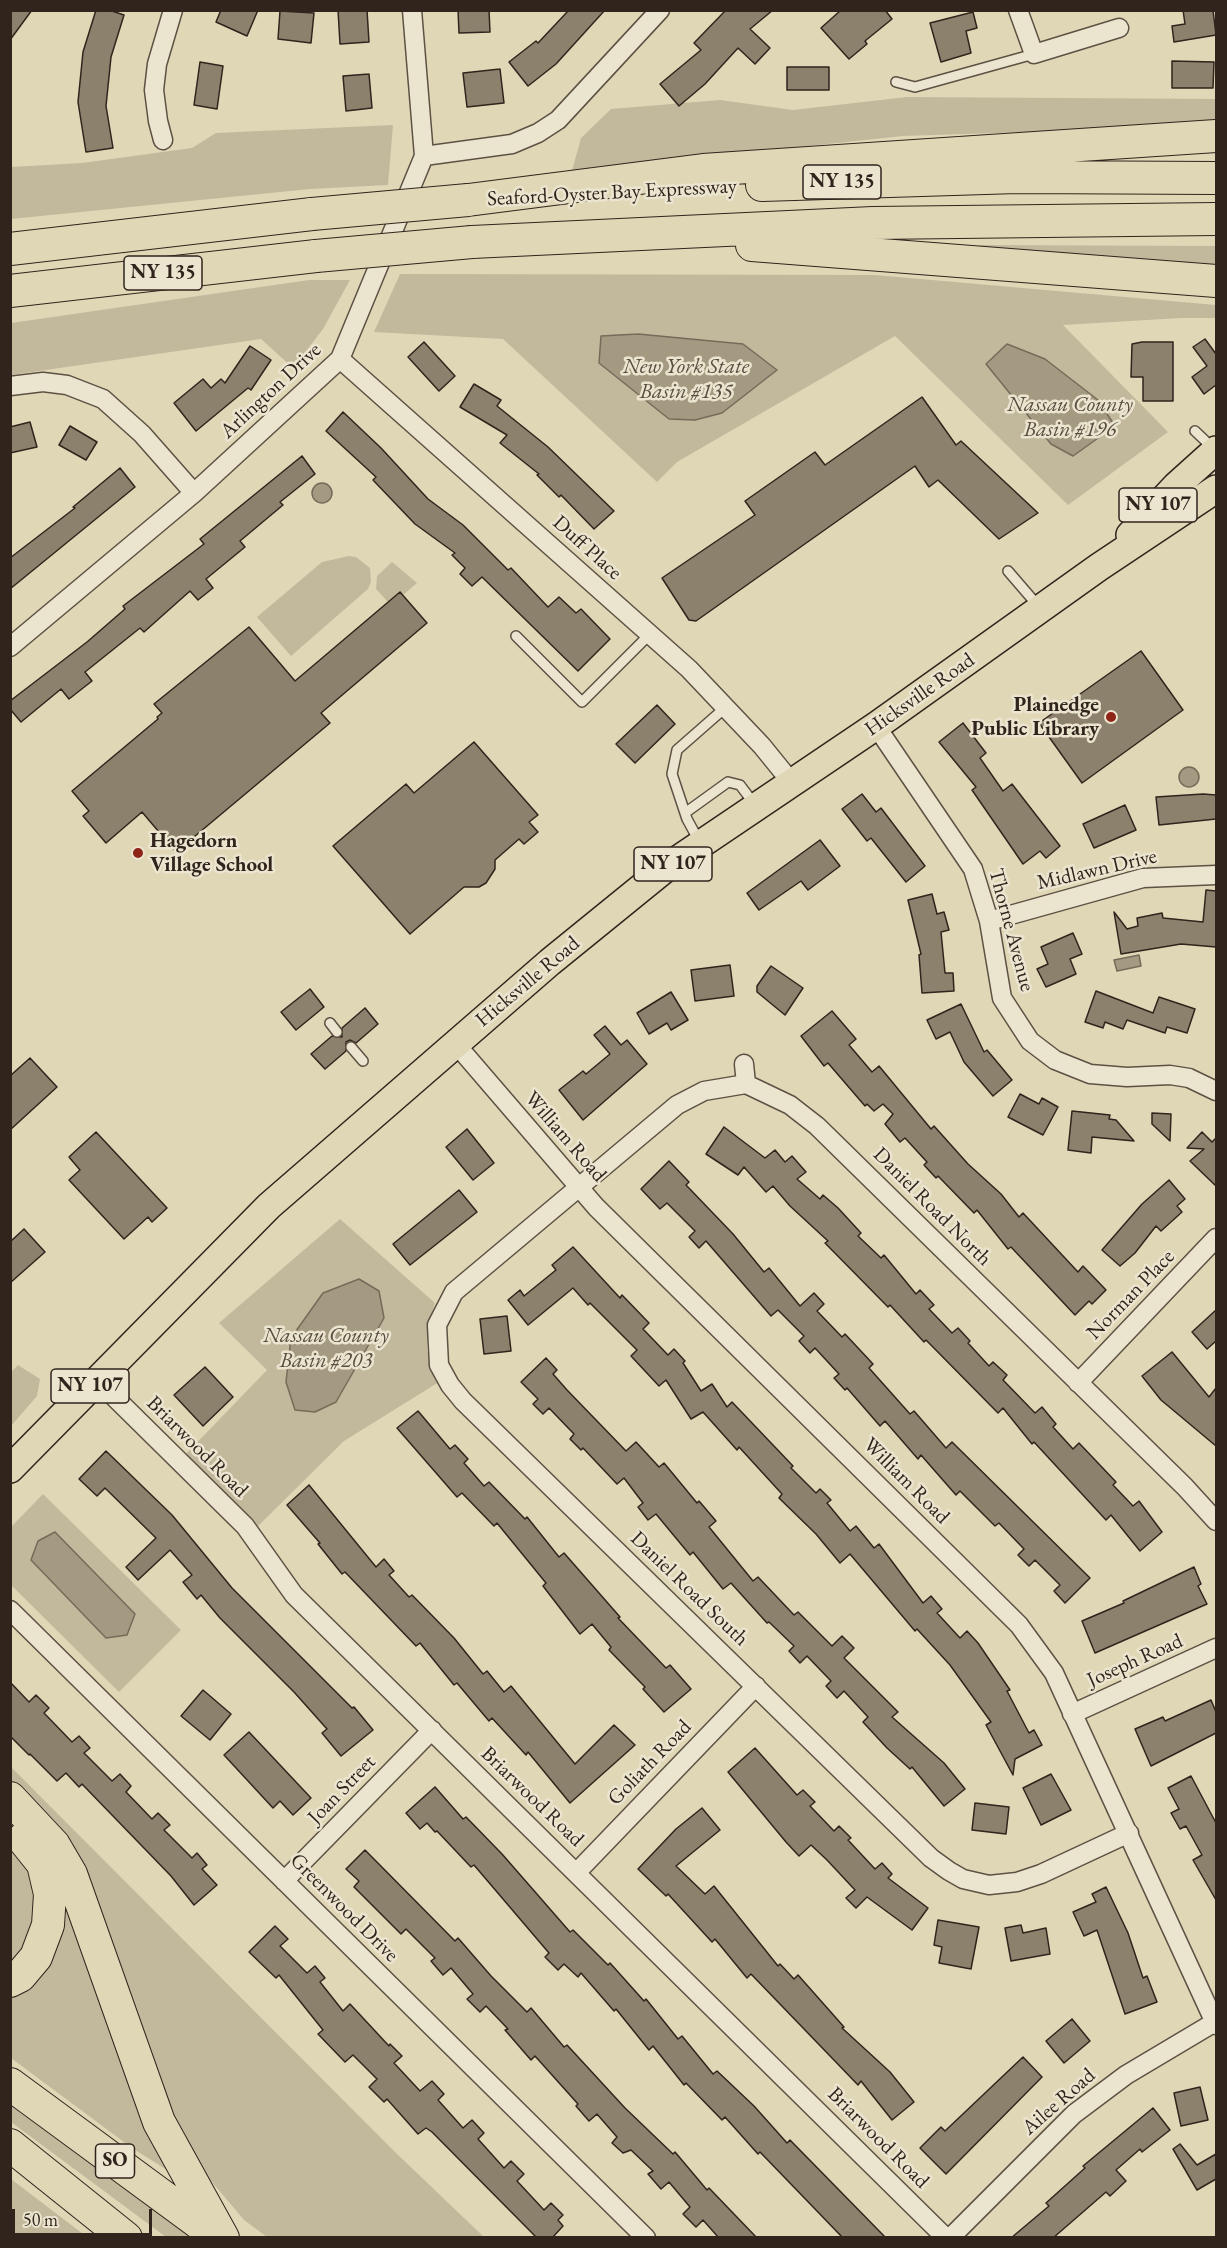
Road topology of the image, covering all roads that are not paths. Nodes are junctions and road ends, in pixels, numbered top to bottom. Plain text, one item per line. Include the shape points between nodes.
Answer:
1 (173, 10) edge
2 (412, 10) edge
3 (660, 10) edge
4 (1018, 10) edge
5 (1119, 28) dead end
6 (1034, 54) junction
7 (896, 82) dead end
8 (1216, 136) edge
9 (163, 140) dead end
10 (424, 156) junction
11 (1216, 178) edge
12 (468, 200) junction
13 (1216, 219) edge
14 (616, 234) junction
15 (10, 249) edge
16 (1216, 281) edge
17 (10, 291) edge
18 (340, 359) junction
19 (10, 386) edge
20 (1195, 431) dead end
21 (1216, 450) edge
22 (1216, 489) edge
23 (194, 493) junction
24 (1103, 564) junction
25 (1008, 571) dead end
26 (1041, 609) junction
27 (650, 633) junction
28 (516, 636) dead end
29 (10, 647) edge
30 (726, 707) junction
31 (876, 726) junction
32 (798, 779) junction
33 (756, 807) junction
34 (685, 813) junction
35 (701, 846) junction
36 (1216, 874) edge
37 (989, 921) junction
38 (330, 1023) dead end
39 (337, 1032) dead end
40 (455, 1043) junction
41 (351, 1047) dead end
42 (363, 1061) dead end
43 (744, 1064) dead end
44 (746, 1084) junction
45 (1216, 1091) edge
46 (578, 1188) junction
47 (1216, 1238) edge
48 (97, 1380) junction
49 (1078, 1383) junction
50 (10, 1469) edge
51 (1216, 1521) edge
52 (10, 1610) edge
53 (1216, 1648) edge
54 (756, 1686) junction
55 (1072, 1714) junction
56 (432, 1730) junction
57 (10, 1797) edge
58 (10, 1825) edge
59 (1129, 1833) junction
60 (577, 1872) junction
61 (284, 1881) junction
62 (10, 1981) edge
63 (1216, 2024) edge
64 (10, 2084) edge
65 (10, 2145) edge
66 (126, 2238) edge
67 (221, 2238) edge
68 (646, 2238) edge
69 (948, 2238) edge

1 - 9 street via 157,64 154,90
2 - 10 street, Arlington Drive
3 - 10 street via 558,120 538,133 512,144
4 - 6 street
5 - 6 street
6 - 7 lane via 915,87
8 - 12 highway via 725,168
10 - 18 street, Arlington Drive
11 - 12 highway, Seaford-Oyster Bay Expressway / NY 135 via 870,180
12 - 15 highway, Seaford-Oyster Bay Expressway / NY 135, bridge
13 - 14 highway, Seaford-Oyster Bay Expressway / NY 135 via 873,223
14 - 16 highway
14 - 17 highway, Seaford-Oyster Bay Expressway / NY 135, bridge via 316,256
18 - 23 street, Arlington Drive
18 - 27 street, Duff Place
19 - 23 street via 43,382 67,385 103,399 142,434
20 - 21 lane
21 - 24 main road, Hicksville Road / NY 107 via 1176,486
22 - 24 main road, Hicksville Road / NY 107
23 - 29 street, Arlington Drive
24 - 26 main road, Hicksville Road / NY 107
25 - 26 lane
26 - 31 main road, Hicksville Road / NY 107
27 - 28 lane via 582,702
27 - 30 street, Duff Place
30 - 32 street, Duff Place
30 - 34 lane via 677,750 672,774
31 - 32 main road, Hicksville Road
31 - 37 street, Thorne Avenue via 973,869
32 - 33 main road, Hicksville Road / NY 107
33 - 34 lane via 740,785 728,782
33 - 35 main road, Hicksville Road / NY 107
34 - 35 lane
35 - 40 main road, Hicksville Road / NY 107 via 658,875
36 - 37 street, Midlawn Drive via 1143,878
37 - 45 street, Thorne Avenue via 1002,998 1030,1041 1055,1060 1090,1074 1189,1078
38 - 39 lane
40 - 46 street, William Road
40 - 48 main road, Hicksville Road / NY 107 via 269,1206
41 - 42 lane
43 - 44 street
44 - 46 street via 704,1091 677,1105
44 - 49 street, Daniel Road North via 790,1105 817,1126
46 - 54 street, Daniel Road South via 454,1292 437,1325 439,1365 464,1401
46 - 55 street, William Road via 1019,1625 1054,1673
47 - 49 street, Norman Place
48 - 50 main road, Hicksville Road / NY 107
48 - 56 street, Briarwood Road via 244,1526 294,1594
49 - 51 street, Daniel Road North
52 - 61 street, Greenwood Drive
53 - 55 street, Joseph Road
54 - 59 street, Daniel Road South via 931,1858 963,1879 988,1885 1017,1882
54 - 60 street, Goliath Road
55 - 59 street, William Road
56 - 60 street, Briarwood Road
56 - 61 street, Joan Street
57 - 67 highway via 54,1845 71,1874 159,2122
58 - 62 highway via 43,1863 50,1894 48,1925 36,1958
59 - 63 street, William Road
60 - 69 street, Briarwood Road
61 - 68 street, Greenwood Drive
63 - 69 street, Ailee Road via 1126,2075 1074,2114
64 - 67 highway, SO
65 - 66 highway, SO

